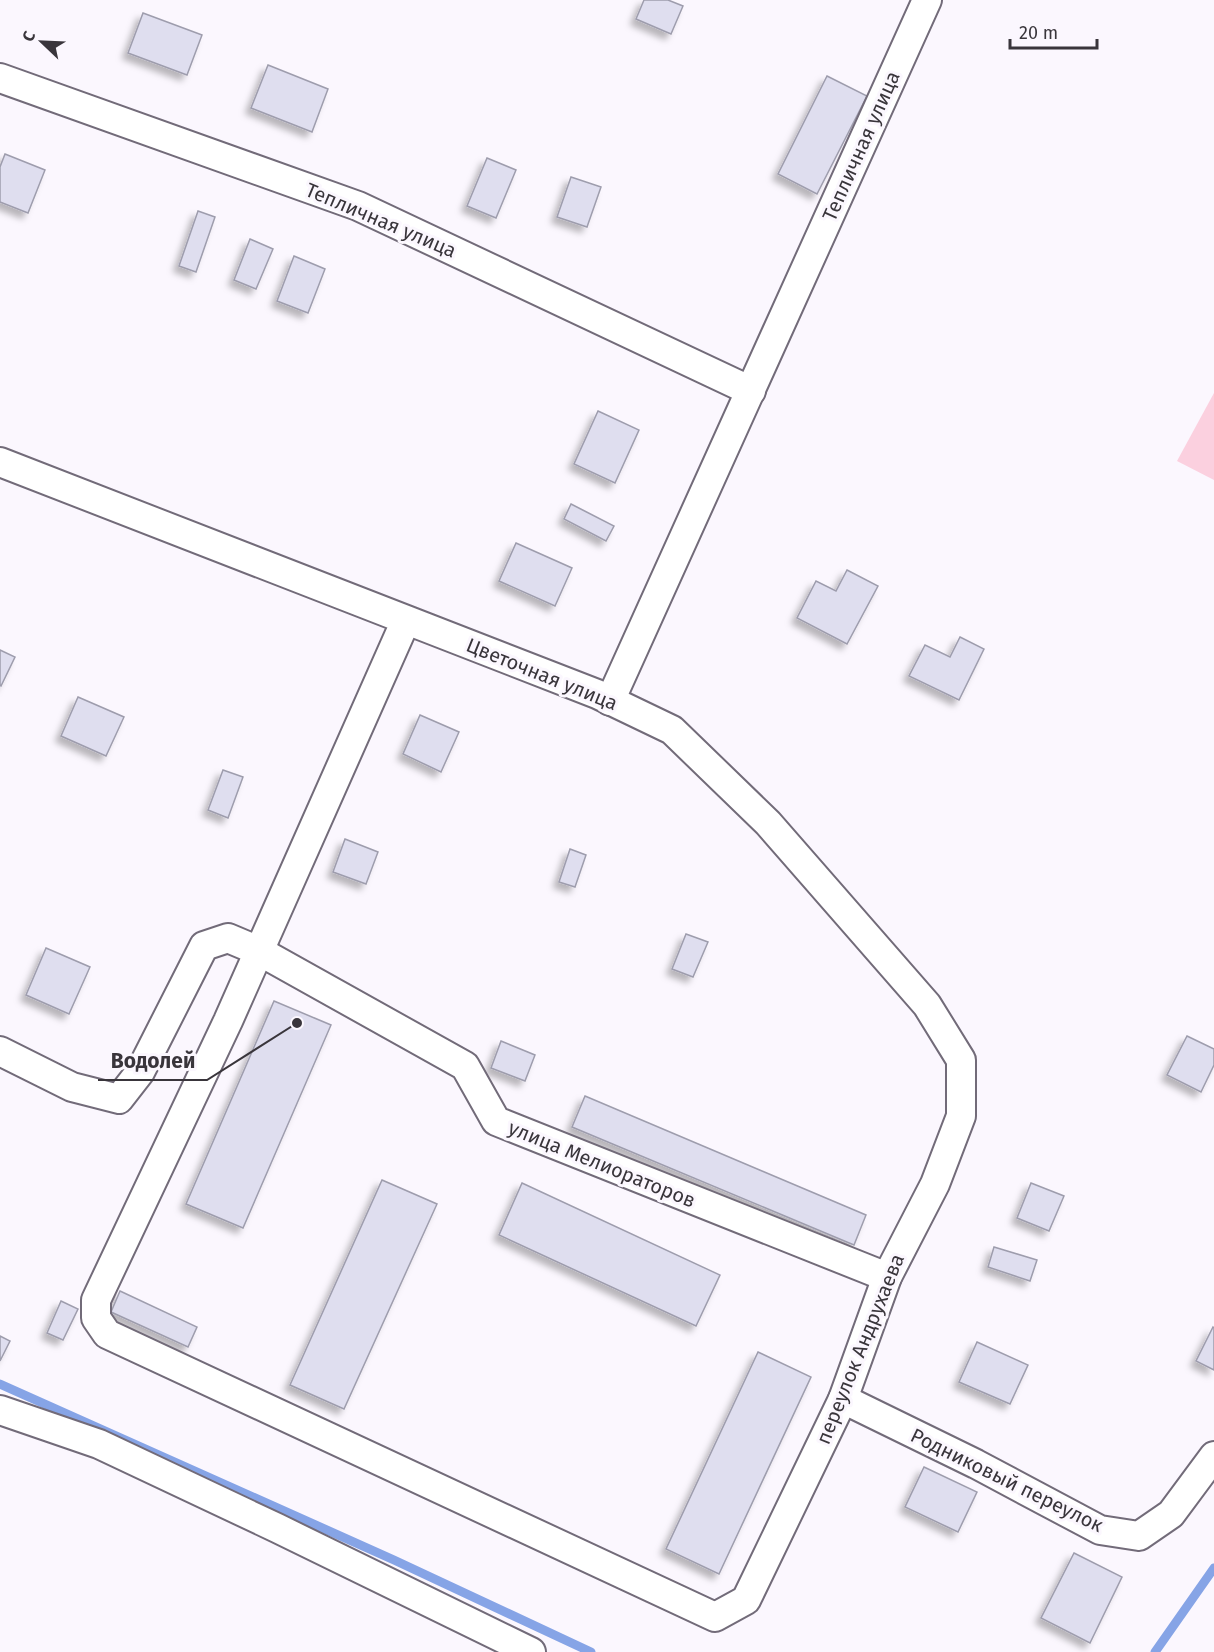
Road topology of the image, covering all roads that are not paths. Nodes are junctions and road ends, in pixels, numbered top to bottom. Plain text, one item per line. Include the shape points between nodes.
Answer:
1 (927, 0) edge
2 (0, 78) edge
3 (751, 391) junction
4 (0, 462) edge
5 (405, 620) junction
6 (610, 701) junction
7 (259, 951) junction
8 (0, 1051) edge
9 (961, 1060) joint
10 (887, 1277) junction
11 (843, 1399) junction
12 (0, 1410) edge
13 (1214, 1456) edge
14 (531, 1652) edge

1 - 3 street, Тепличная улица
2 - 3 street, Тепличная улица via 358,206
3 - 6 street, Тепличная улица
4 - 5 street, Цветочная улица
5 - 6 street, Цветочная улица
5 - 7 street
6 - 9 street, Цветочная улица via 672,730 768,823 927,1005
7 - 8 street, улица Мелиораторов via 228,938 204,946 140,1072 119,1099 72,1087
7 - 10 street, улица Мелиораторов via 465,1066 496,1121
7 - 11 street, переулок Андрухаева via 96,1300 96,1318 107,1334 715,1617 746,1600
9 - 10 street, переулок Андрухаева via 962,1116 935,1184
10 - 11 street, переулок Андрухаева
11 - 13 street, Родниковый переулок via 1100,1530 1139,1536 1171,1514
12 - 14 street via 99,1444

